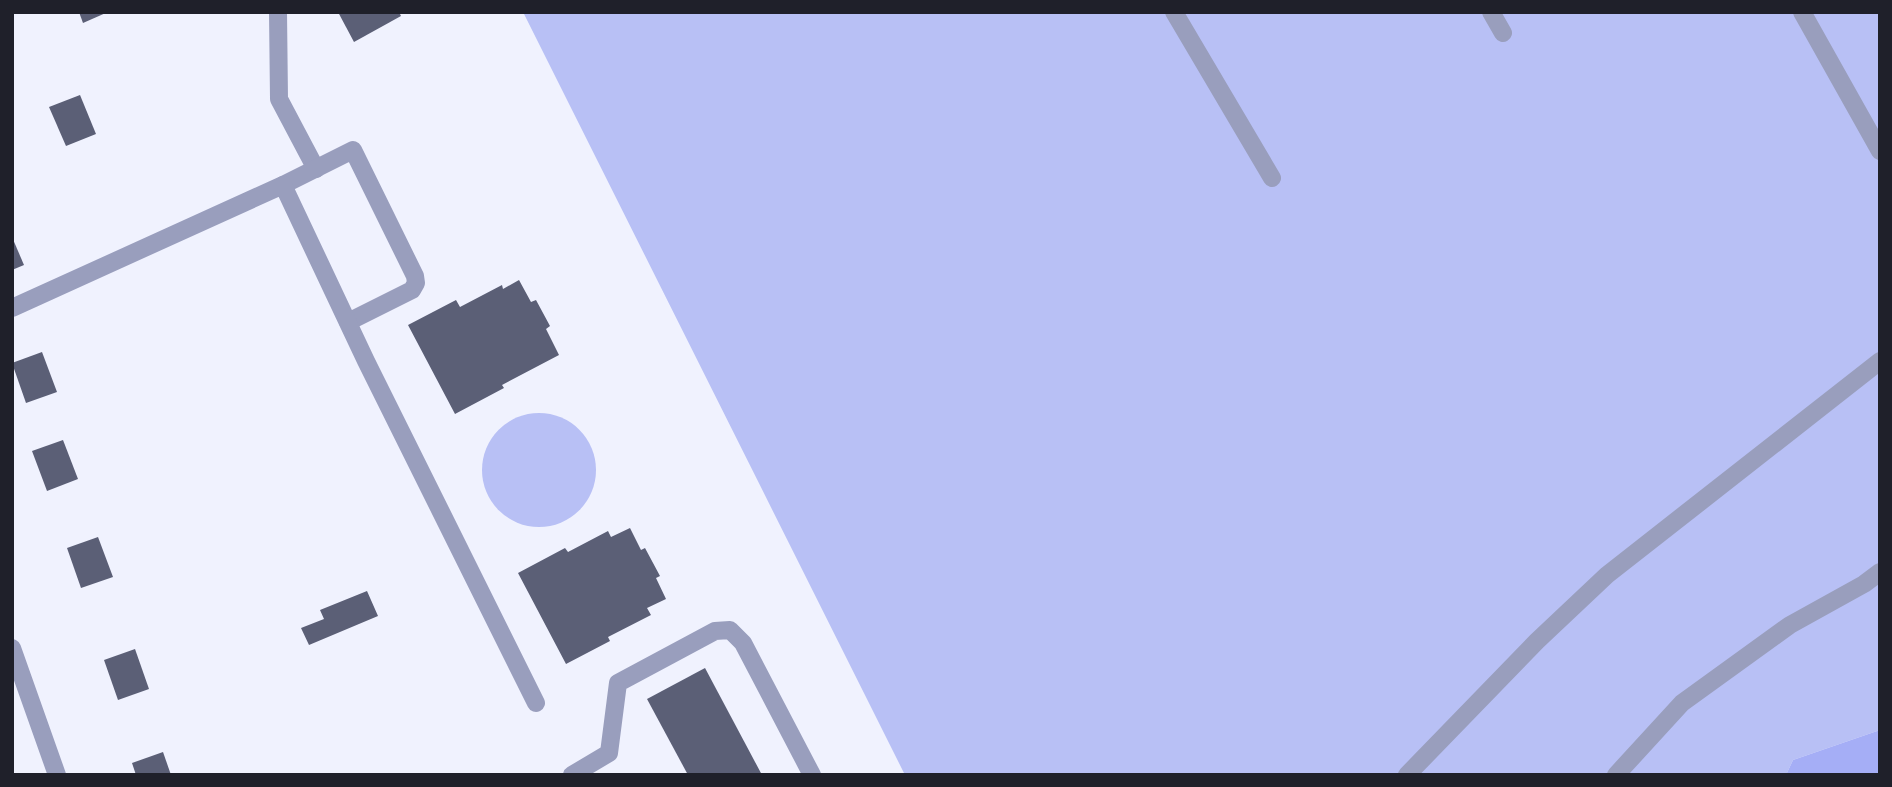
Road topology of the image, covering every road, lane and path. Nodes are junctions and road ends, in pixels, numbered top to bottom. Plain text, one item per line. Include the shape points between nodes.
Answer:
1 (278, 12) edge
2 (1174, 12) edge
3 (1491, 12) edge
4 (1802, 12) edge
5 (1503, 33) dead end
6 (1880, 151) edge
7 (316, 169) junction
8 (1272, 178) dead end
9 (283, 185) junction
10 (12, 308) edge
11 (348, 322) junction
12 (1880, 361) edge
13 (1880, 572) edge
14 (12, 648) edge
15 (536, 702) dead end
16 (57, 775) edge
17 (572, 775) edge
18 (811, 775) edge
19 (1407, 775) edge
20 (1616, 775) edge

1 - 7 street via 279,99
2 - 8 street
3 - 5 street
4 - 6 street
7 - 9 street
7 - 11 street via 353,150 415,276 412,290
9 - 10 street
9 - 11 street
11 - 15 street
12 - 19 street via 1607,575
13 - 20 street via 1790,625 1682,703
14 - 16 street
17 - 18 street via 609,753 618,683 715,631 730,630 743,643

